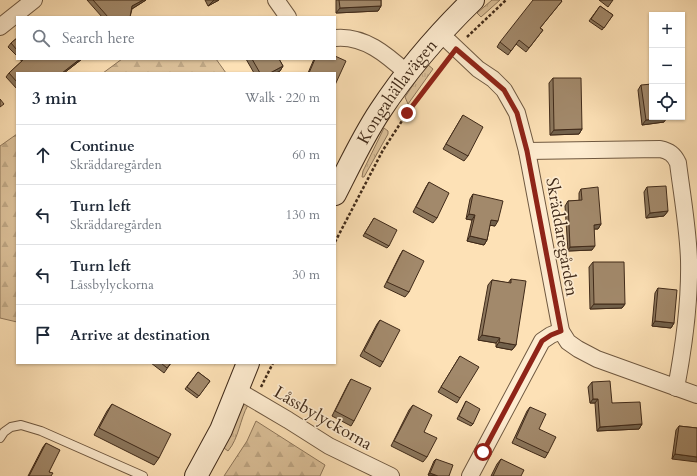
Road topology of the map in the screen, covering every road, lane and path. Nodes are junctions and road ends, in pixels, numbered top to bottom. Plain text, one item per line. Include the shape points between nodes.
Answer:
1 (34, 0) edge
2 (276, 0) edge
3 (473, 0) edge
4 (506, 0) edge
5 (287, 16) edge
6 (0, 27) edge
7 (440, 33) junction
8 (336, 38) edge
9 (456, 49) junction
10 (407, 73) junction
11 (527, 151) junction
12 (336, 192) edge
13 (336, 240) edge
14 (561, 331) junction
15 (248, 364) edge
16 (676, 388) junction
17 (237, 390) junction
18 (697, 395) edge
19 (0, 438) edge
20 (143, 476) edge
21 (196, 476) edge
22 (391, 476) edge
23 (470, 476) edge

1 - 6 street
2 - 5 street
3 - 7 street, Kongahällavägen
4 - 9 path
7 - 9 street, Skräddaregården
7 - 10 street, Kongahällavägen
8 - 10 street via 346,38 370,45
9 - 11 street, Skräddaregården via 504,90 517,113
9 - 13 path via 411,107 383,150
10 - 12 street, Kongahällavägen via 376,118
11 - 14 street, Skräddaregården
11 - 16 street via 660,149 668,151 676,158 688,239 689,277 686,333
14 - 16 street, Skräddaregården via 568,342 584,353
14 - 23 street via 542,341
15 - 17 street
16 - 18 street, Skräddaregården
17 - 21 street via 221,430
17 - 22 street, Låssbylyckorna via 329,446
19 - 20 lane via 11,427 21,425 41,431

